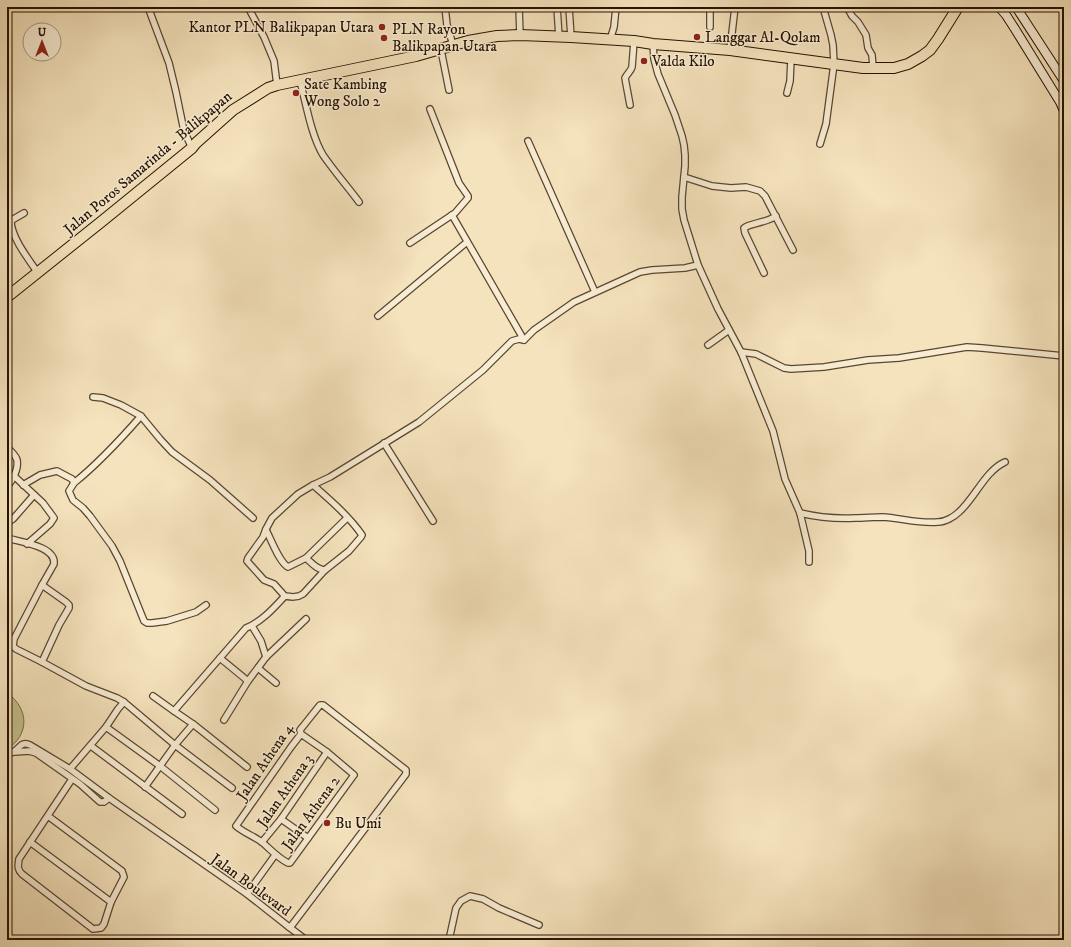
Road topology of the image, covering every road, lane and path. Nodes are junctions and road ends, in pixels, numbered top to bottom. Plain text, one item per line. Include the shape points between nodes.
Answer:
1 (148, 7) edge
2 (248, 7) edge
3 (445, 7) edge
4 (519, 7) edge
5 (557, 7) edge
6 (569, 7) edge
7 (616, 7) edge
8 (710, 7) edge
9 (735, 7) edge
10 (822, 7) edge
11 (847, 7) edge
12 (958, 7) edge
13 (1016, 7) edge
14 (1003, 8) edge
15 (710, 27) dead end
16 (520, 35) junction
17 (558, 36) junction
18 (571, 37) junction
19 (610, 40) junction
20 (634, 41) junction
21 (653, 44) junction
22 (452, 45) junction
23 (440, 50) junction
24 (730, 50) junction
25 (791, 59) junction
26 (834, 64) junction
27 (873, 68) junction
28 (300, 80) junction
29 (1064, 82) edge
30 (276, 85) junction
31 (449, 90) dead end
32 (787, 92) dead end
33 (630, 105) dead end
34 (430, 109) dead end
35 (1064, 110) edge
36 (528, 141) dead end
37 (820, 144) dead end
38 (192, 148) junction
39 (684, 177) junction
40 (359, 202) dead end
41 (24, 213) dead end
42 (452, 215) junction
43 (776, 216) junction
44 (467, 242) junction
45 (410, 243) dead end
46 (793, 250) dead end
47 (698, 265) junction
48 (38, 273) junction
49 (764, 273) dead end
50 (595, 292) junction
51 (7, 297) edge
52 (378, 316) dead end
53 (729, 330) junction
54 (524, 340) junction
55 (708, 345) dead end
56 (741, 352) junction
57 (1064, 356) edge
58 (93, 396) dead end
59 (141, 416) junction
60 (384, 443) junction
61 (7, 447) edge
62 (1005, 462) dead end
63 (14, 476) junction
64 (74, 483) junction
65 (23, 485) junction
66 (313, 485) junction
67 (7, 487) edge
68 (34, 495) junction
69 (800, 513) junction
70 (253, 518) dead end
71 (348, 518) junction
72 (433, 521) dead end
73 (7, 523) edge
74 (266, 529) junction
75 (7, 538) edge
76 (27, 544) junction
77 (306, 558) junction
78 (809, 562) dead end
79 (325, 570) junction
80 (42, 585) junction
81 (284, 596) junction
82 (206, 605) dead end
83 (306, 619) dead end
84 (252, 626) junction
85 (266, 657) junction
86 (220, 658) junction
87 (42, 662) junction
88 (258, 668) junction
89 (248, 681) junction
90 (276, 683) dead end
91 (154, 696) dead end
92 (124, 702) junction
93 (320, 705) joint
94 (174, 712) junction
95 (224, 720) dead end
96 (193, 724) junction
97 (106, 727) junction
98 (301, 734) junction
99 (175, 745) junction
100 (91, 746) junction
101 (14, 752) junction
102 (327, 752) junction
103 (7, 754) edge
104 (160, 766) junction
105 (247, 767) dead end
106 (70, 769) junction
107 (72, 779) junction
108 (144, 786) junction
109 (232, 788) dead end
110 (109, 798) junction
111 (215, 810) dead end
112 (182, 814) dead end
113 (48, 816) junction
114 (281, 819) junction
115 (308, 838) junction
116 (30, 842) junction
117 (262, 842) junction
118 (275, 855) junction
119 (247, 894) junction
120 (112, 902) junction
121 (539, 925) dead end
122 (289, 927) junction
123 (306, 940) edge
124 (449, 940) edge

1 - 38 street via 169,63 184,131
2 - 30 street via 274,61
3 - 22 street
4 - 16 street
5 - 17 street
6 - 18 street
7 - 19 street
8 - 15 street
9 - 24 street
10 - 26 street via 831,35
11 - 27 street via 867,38
12 - 27 highway, Jalan Poros Samarinda - Balikpapan via 930,50 922,56 902,66
13 - 29 street
14 - 35 street
16 - 17 highway, Jalan Poros Samarinda - Balikpapan
16 - 22 highway, Jalan Poros Samarinda - Balikpapan via 489,37
17 - 18 highway, Jalan Poros Samarinda - Balikpapan
18 - 19 highway, Jalan Poros Samarinda - Balikpapan
19 - 20 highway, Jalan Poros Samarinda - Balikpapan
20 - 21 highway, Jalan Poros Samarinda - Balikpapan
20 - 33 street via 632,67 625,78
21 - 24 highway, Jalan Poros Samarinda - Balikpapan
21 - 39 street via 658,74 682,136 685,155
22 - 23 highway, Jalan Poros Samarinda - Balikpapan
23 - 28 highway, Jalan Poros Samarinda - Balikpapan
23 - 31 street
24 - 25 highway, Jalan Poros Samarinda - Balikpapan
25 - 26 highway, Jalan Poros Samarinda - Balikpapan
25 - 32 street
26 - 27 highway, Jalan Poros Samarinda - Balikpapan
26 - 37 street via 826,124
28 - 30 highway, Jalan Poros Samarinda - Balikpapan
28 - 40 street via 318,144
30 - 38 highway, Jalan Poros Samarinda - Balikpapan via 233,110
34 - 42 street via 459,183 468,196
36 - 50 street
38 - 48 highway, Jalan Poros Samarinda - Balikpapan
39 - 43 street via 712,186 746,187 760,191
39 - 47 street via 682,209
41 - 48 street via 12,220 11,225 18,243
42 - 44 street
42 - 45 street
43 - 46 street
43 - 49 street via 744,228
44 - 52 street
44 - 54 street
47 - 50 street via 640,272
47 - 53 street
48 - 51 highway, Jalan Poros Samarinda - Balikpapan
50 - 54 street via 574,302
53 - 55 street
53 - 56 street
54 - 60 street via 512,341 483,370 446,400 418,422
56 - 57 street via 756,354 791,369 899,358 967,347
56 - 69 street via 773,431 785,479
58 - 59 street via 121,405
59 - 64 street via 118,443
59 - 70 street via 172,452 210,480
60 - 66 street
60 - 72 street
61 - 63 street via 17,458
62 - 69 street via 989,474 960,511 938,522 883,517 811,516
63 - 65 street
63 - 67 street
64 - 65 street via 72,479 57,471 40,475
64 - 82 street via 69,491 73,500 90,516 112,546 144,621 152,623 167,620 196,612
65 - 68 street
66 - 71 street
66 - 74 street via 298,494 272,518
68 - 73 street
68 - 76 street via 54,518
69 - 78 street
71 - 77 street
71 - 79 street via 362,534 361,537 349,551
74 - 77 street via 286,566
74 - 81 street via 264,537 247,562 264,580 274,584
75 - 76 street
76 - 80 street via 48,551 54,559 54,564
77 - 79 street via 317,568
79 - 81 street via 300,597
80 - 87 street via 69,605
80 - 87 street via 12,645
81 - 84 street via 272,610
83 - 85 street
84 - 85 street
84 - 86 street via 246,628
85 - 88 street
86 - 89 street
86 - 94 street
87 - 92 street via 86,686
88 - 89 street
88 - 90 street
89 - 95 street
91 - 94 street
92 - 97 street
92 - 99 street
93 - 98 street, Jalan Athena 4 via 300,730
93 - 122 street, Jalan Boulevard via 406,770 406,774
94 - 96 street
96 - 99 street
96 - 105 street
97 - 100 street
97 - 104 street
98 - 102 street
98 - 117 street, Jalan Athena 4 via 236,826
99 - 104 street
99 - 109 street
100 - 106 street
100 - 108 street
101 - 103 street, Jalan Boulevard
101 - 106 street, Jalan Boulevard via 26,743
101 - 107 street via 36,753
102 - 114 street, Jalan Athena 3
102 - 115 street, Jalan Athena 2 via 353,776
104 - 108 street
104 - 111 street
106 - 110 street, Jalan Boulevard
107 - 110 street via 100,802
107 - 113 street
108 - 112 street
110 - 119 street, Jalan Boulevard
113 - 116 street
113 - 120 street via 122,871 124,877
114 - 115 street
114 - 117 street, Jalan Athena 3
115 - 118 street, Jalan Athena 2 via 290,863
116 - 120 street
116 - 120 street via 19,859 18,871 93,929 101,928 104,924
117 - 118 street
118 - 119 street
119 - 122 street, Jalan Boulevard
121 - 124 street via 483,899 470,896 461,901 456,908
122 - 123 street

